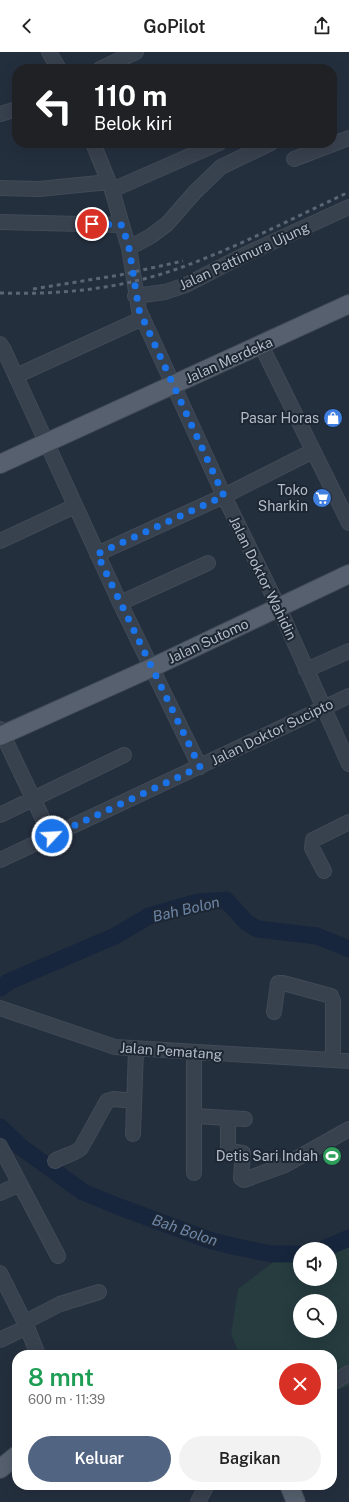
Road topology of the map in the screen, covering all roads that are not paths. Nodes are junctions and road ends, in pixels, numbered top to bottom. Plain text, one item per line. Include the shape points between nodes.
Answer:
1 (49, 52) edge
2 (136, 52) edge
3 (56, 64) edge
4 (111, 64) edge
5 (12, 110) edge
6 (0, 114) edge
7 (349, 138) edge
8 (337, 143) edge
9 (95, 148) edge
10 (198, 148) edge
11 (261, 148) edge
12 (323, 148) edge
13 (294, 159) dead end
14 (110, 186) junction
15 (0, 188) edge
16 (349, 207) edge
17 (0, 222) edge
18 (122, 225) junction
19 (129, 248) junction
20 (135, 296) junction
21 (349, 304) edge
22 (143, 318) junction
23 (0, 344) edge
24 (262, 345) junction
25 (16, 376) junction
26 (174, 384) junction
27 (46, 443) junction
28 (313, 451) junction
29 (0, 464) edge
30 (224, 496) junction
31 (75, 506) junction
32 (349, 522) edge
33 (0, 541) edge
34 (97, 554) junction
35 (208, 563) dead end
36 (349, 574) edge
37 (120, 603) junction
38 (279, 608) junction
39 (349, 651) edge
40 (151, 668) junction
41 (306, 670) junction
42 (349, 696) edge
43 (324, 708) junction
44 (1, 733) edge
45 (124, 755) dead end
46 (349, 764) edge
47 (200, 767) junction
48 (33, 798) junction
49 (0, 815) edge
50 (349, 822) edge
51 (52, 836) junction
52 (0, 860) edge
53 (324, 870) dead end
54 (0, 1008) edge
55 (274, 1012) dead end
56 (136, 1049) junction
57 (194, 1053) junction
58 (332, 1060) junction
59 (349, 1061) edge
60 (134, 1101) junction
61 (194, 1116) junction
62 (228, 1118) junction
63 (245, 1120) dead end
64 (349, 1129) edge
65 (133, 1134) dead end
66 (0, 1146) edge
67 (55, 1161) dead end
68 (194, 1173) dead end
69 (20, 1184) junction
70 (0, 1193) edge
71 (58, 1256) dead end
72 (0, 1274) edge
73 (99, 1292) dead end
74 (26, 1325) junction
75 (0, 1340) edge
76 (36, 1350) edge
77 (349, 1373) edge
78 (337, 1379) edge
79 (12, 1460) edge
80 (0, 1469) edge
81 (204, 1490) edge
82 (291, 1490) edge
83 (198, 1502) edge
84 (296, 1502) edge

1 - 3 street
2 - 4 street
5 - 6 street
7 - 8 street
9 - 14 street, Jalan Doktor Wahidin
10 - 14 street
11 - 19 street via 221,167 194,192 167,224
12 - 13 street
14 - 15 street
14 - 18 street, Jalan Doktor Wahidin
16 - 20 street, Jalan Pattimura Ujung via 244,255 186,285 165,292
17 - 18 street
18 - 19 street, Jalan Doktor Wahidin
19 - 20 street, Jalan Doktor Wahidin
20 - 22 street, Jalan Doktor Wahidin
21 - 24 main road, Jalan Merdeka
22 - 25 street
22 - 26 street, Jalan Doktor Wahidin
23 - 25 street
24 - 26 main road, Jalan Merdeka
24 - 28 street
25 - 27 street
26 - 27 main road, Jalan Merdeka
26 - 30 street, Jalan Doktor Wahidin
27 - 29 main road, Jalan Merdeka
27 - 31 street
28 - 30 street
28 - 32 street
30 - 34 street
30 - 38 street, Jalan Doktor Wahidin
31 - 33 street
31 - 34 street
34 - 37 street
35 - 37 street
36 - 38 main road, Jalan Sutomo
37 - 40 street
38 - 40 main road, Jalan Sutomo
38 - 41 street, Jalan Doktor Wahidin
39 - 41 street
40 - 44 main road, Jalan Sutomo
40 - 47 street
41 - 43 street, Jalan Doktor Wahidin
42 - 43 street, Jalan Doktor Sucipto
43 - 46 street, Jalan Doktor Wahidin
43 - 47 street, Jalan Doktor Sucipto
44 - 48 street
45 - 48 street
47 - 51 street, Jalan Doktor Sucipto
48 - 49 street
48 - 51 street
50 - 53 street via 313,840 312,848
51 - 52 street, Jalan Doktor Sucipto
54 - 56 street, Jalan Pematang via 115,1047
55 - 58 street via 278,983 331,996
56 - 57 street, Jalan Pematang
56 - 60 street
57 - 58 street, Jalan Pematang
57 - 61 street
58 - 59 street, Jalan Pematang
60 - 65 street
60 - 67 street via 107,1101 81,1148
61 - 62 street
61 - 68 street
62 - 63 street
62 - 64 street via 228,1150 243,1153 241,1178 244,1180 285,1165
66 - 69 street
69 - 70 street
69 - 71 street
72 - 74 street
73 - 74 street via 60,1304
74 - 75 street
74 - 76 street
77 - 78 street
79 - 80 main road
81 - 83 street
82 - 84 main road

